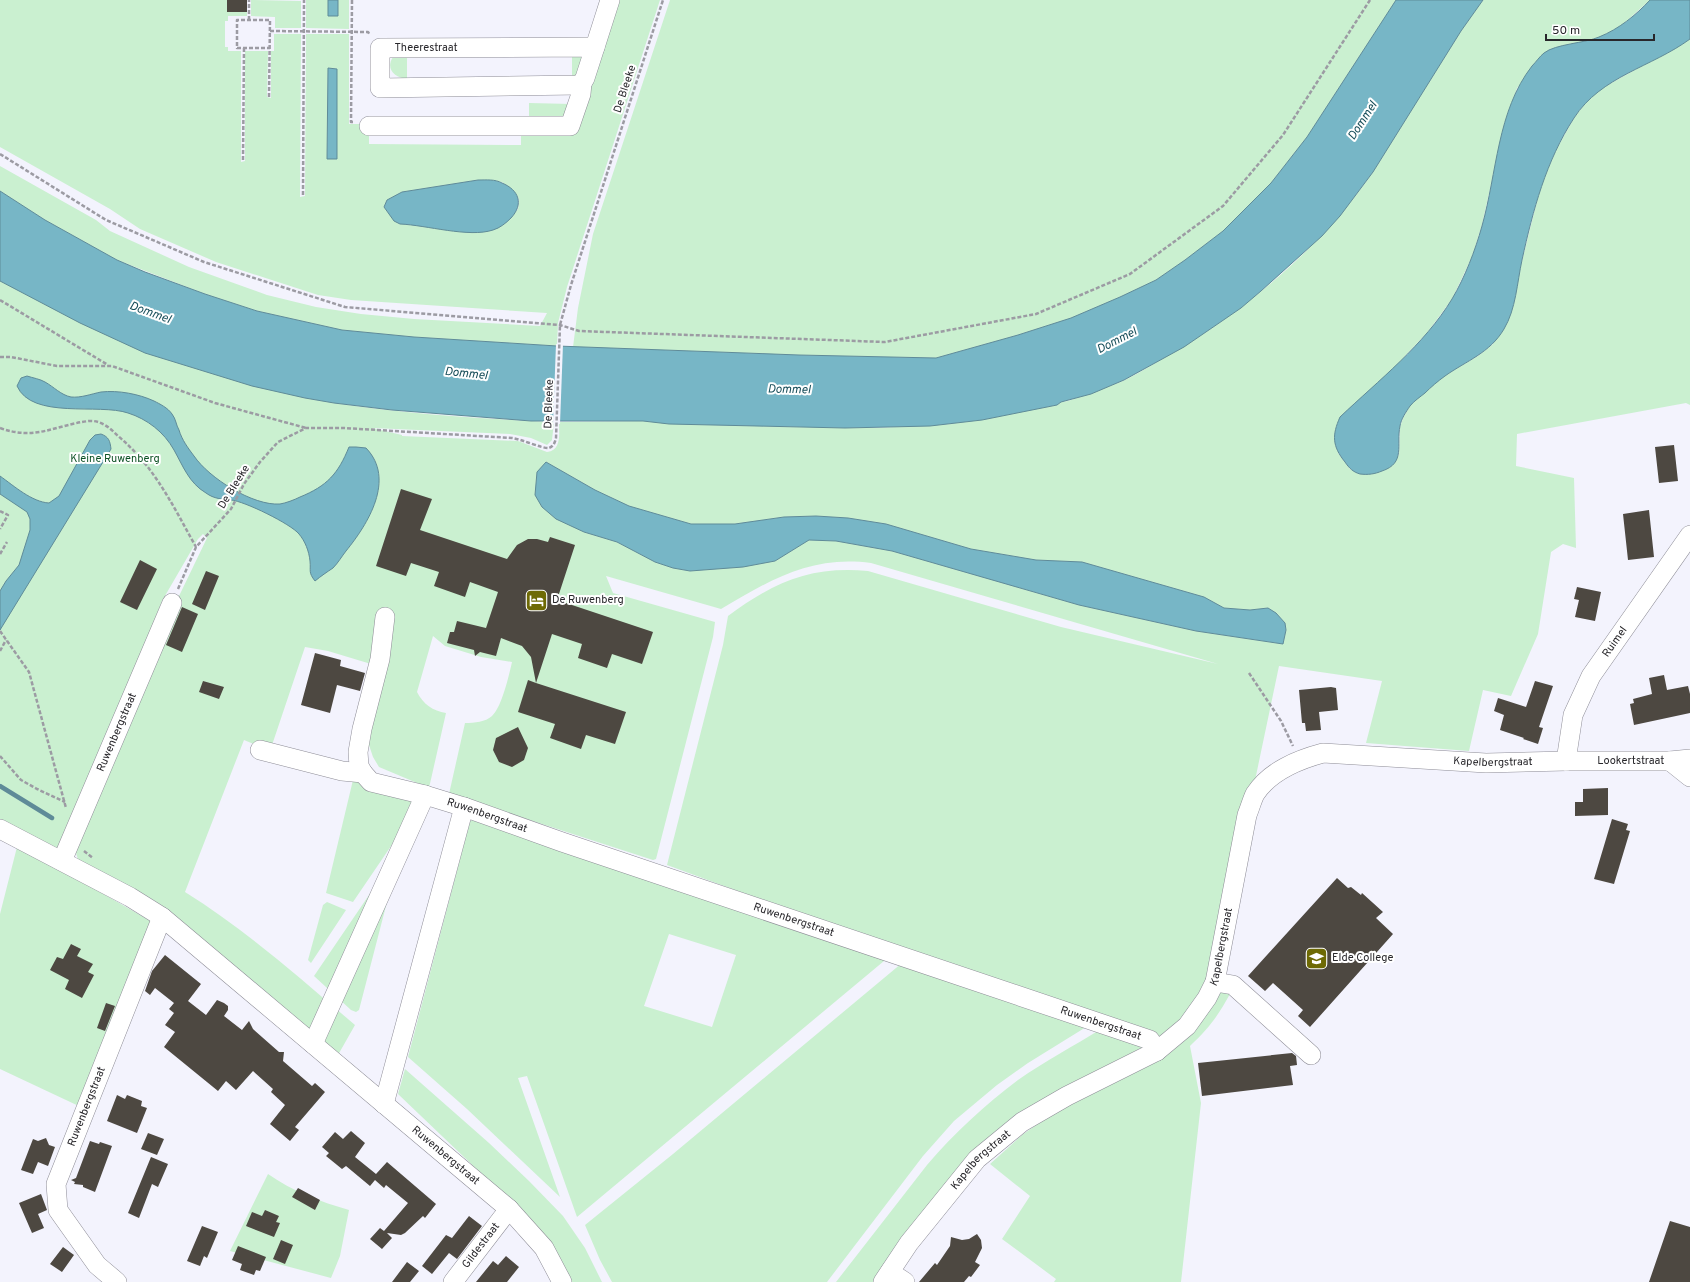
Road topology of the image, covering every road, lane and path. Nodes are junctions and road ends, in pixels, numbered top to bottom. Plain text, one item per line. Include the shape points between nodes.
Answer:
1 (249, 0) edge
2 (304, 0) edge
3 (352, 0) edge
4 (610, 0) edge
5 (663, 0) edge
6 (1370, 0) edge
7 (249, 20) junction
8 (304, 30) junction
9 (270, 31) junction
10 (352, 32) junction
11 (595, 47) junction
12 (244, 48) junction
13 (270, 48) junction
14 (380, 48) junction
15 (582, 83) junction
16 (270, 97) dead end
17 (369, 126) joint
18 (0, 154) edge
19 (242, 160) dead end
20 (303, 195) dead end
21 (0, 300) edge
22 (560, 324) junction
23 (0, 357) edge
24 (108, 365) junction
25 (0, 428) edge
26 (306, 428) junction
27 (0, 511) edge
28 (0, 529) edge
29 (1690, 535) edge
30 (6, 542) dead end
31 (196, 547) junction
32 (0, 554) edge
33 (172, 603) joint
34 (385, 617) dead end
35 (1, 633) edge
36 (6, 640) junction
37 (0, 652) edge
38 (1249, 673) dead end
39 (260, 750) dead end
40 (0, 756) edge
41 (1690, 759) edge
42 (1299, 760) junction
43 (1566, 760) junction
44 (1670, 761) junction
45 (367, 777) junction
46 (1690, 777) edge
47 (425, 795) junction
48 (66, 802) junction
49 (464, 807) junction
50 (67, 810) dead end
51 (0, 828) edge
52 (62, 861) junction
53 (162, 917) junction
54 (1215, 982) junction
55 (313, 1044) junction
56 (1157, 1051) junction
57 (1310, 1055) dead end
58 (384, 1104) junction
59 (509, 1209) junction
60 (893, 1279) edge
61 (117, 1282) edge
62 (453, 1282) edge
63 (562, 1282) edge

1 - 7 path
2 - 8 path
3 - 10 path
4 - 11 street
5 - 22 path, De Bleeke
6 - 22 path via 1283,135 1222,206 1130,274 1036,314 885,342 579,331
7 - 9 path via 270,20
7 - 12 path via 237,20 236,48
8 - 9 path
8 - 10 path
8 - 20 path
9 - 13 path
10 - 14 path via 368,32
10 - 17 path via 351,122 364,122
11 - 14 street, Theerestraat
11 - 15 street
12 - 13 path
12 - 19 path
13 - 16 path
14 - 15 street, Theerestraat via 380,88
15 - 17 street via 582,94 570,126
18 - 22 path via 113,223 204,262 345,307
21 - 24 path
22 - 26 path, De Bleeke via 556,438 550,448 512,438
23 - 24 path via 57,366
24 - 26 path via 215,403
25 - 31 path via 22,434 91,421 100,422 134,449 162,486
26 - 31 path, De Bleeke via 278,442 244,484 231,509
27 - 28 path via 8,515
29 - 43 street, Ruimel via 1591,676 1573,714
30 - 32 path
31 - 33 path, De Bleeke
33 - 52 street, Ruwenbergstraat
34 - 45 street via 380,659 358,752 359,766
35 - 36 path
36 - 37 path
36 - 48 path via 29,672
38 - 42 path via 1281,721
39 - 45 street, Ruwenbergstraat
40 - 48 path via 21,780
41 - 44 street
42 - 43 street, Kapelbergstraat via 1323,752 1486,762
42 - 54 street, Kapelbergstraat via 1273,775 1255,794 1247,815
43 - 44 street, Lookertstraat
44 - 46 street, Lookertstraat
45 - 47 street, Ruwenbergstraat
47 - 49 street, Ruwenbergstraat
47 - 55 street
48 - 50 path
49 - 56 street, Ruwenbergstraat via 569,845 1150,1040
49 - 58 street
51 - 52 street, Ruwenbergstraat
52 - 53 street, Ruwenbergstraat
53 - 55 street, Ruwenbergstraat
53 - 61 street, Ruwenbergstraat via 56,1184 58,1210 97,1265
54 - 56 street, Kapelbergstraat via 1187,1026
54 - 57 street via 1233,985
55 - 58 street, Ruwenbergstraat
56 - 60 street, Kapelbergstraat via 1067,1096 1022,1122 977,1159 909,1243
58 - 59 street, Ruwenbergstraat
59 - 62 street, Gildestraat
59 - 63 street, Ruwenbergstraat via 544,1248

